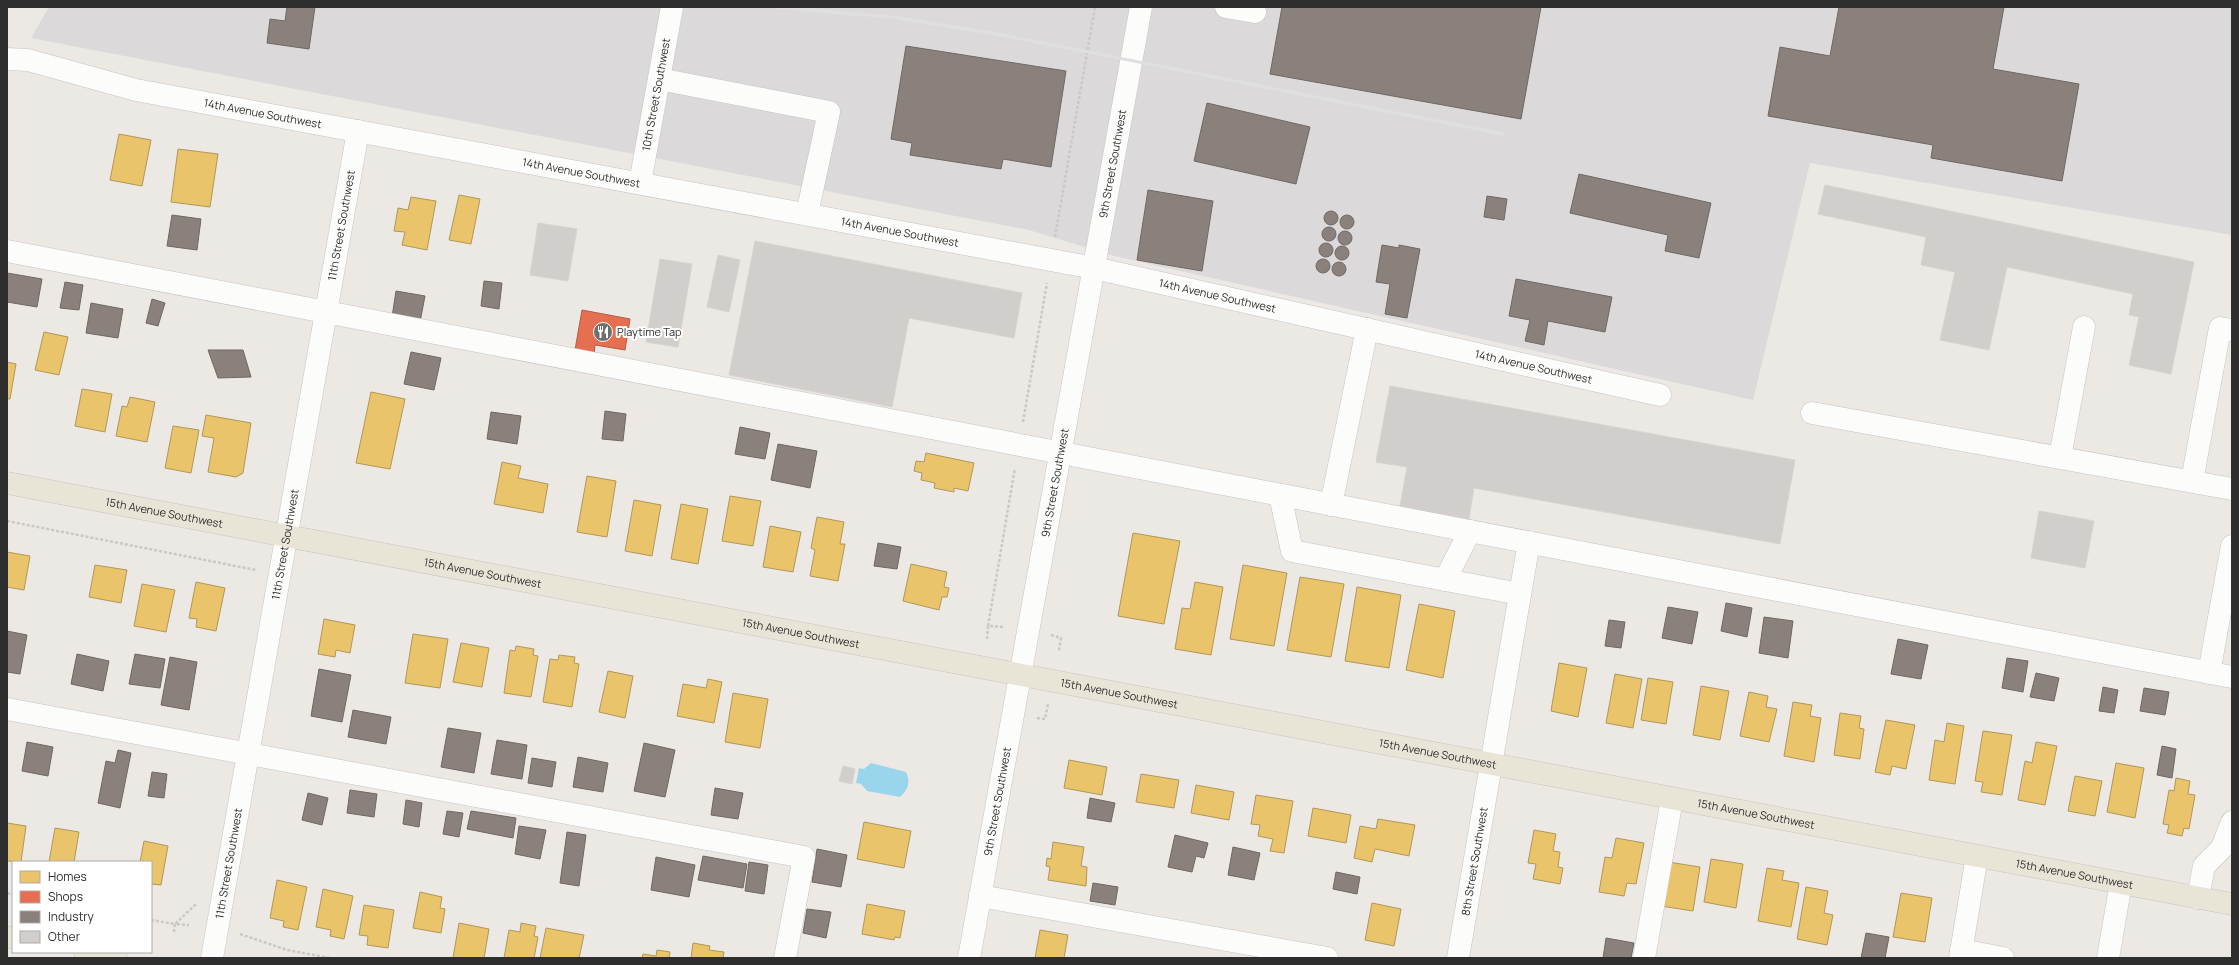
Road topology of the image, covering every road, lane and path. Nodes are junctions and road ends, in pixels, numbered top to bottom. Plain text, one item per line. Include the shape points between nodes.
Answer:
1 (672, 7) edge
2 (1095, 7) edge
3 (1141, 7) edge
4 (1226, 7) edge
5 (1255, 12) dead end
6 (7, 60) edge
7 (658, 79) junction
8 (358, 131) junction
9 (640, 183) junction
10 (807, 214) junction
11 (1054, 240) dead end
12 (7, 251) edge
13 (1094, 268) junction
14 (326, 312) junction
15 (2084, 327) dead end
16 (1367, 329) junction
17 (2226, 329) edge
18 (1660, 395) dead end
19 (1812, 413) dead end
20 (1060, 453) junction
21 (2060, 457) junction
22 (2192, 481) junction
23 (7, 482) edge
24 (2232, 489) edge
25 (1280, 495) junction
26 (1331, 505) junction
27 (7, 521) edge
28 (1470, 531) junction
29 (288, 535) junction
30 (1529, 542) junction
31 (2232, 546) edge
32 (254, 576) dead end
33 (1445, 580) junction
34 (1520, 594) junction
35 (1005, 627) dead end
36 (1051, 635) dead end
37 (987, 639) dead end
38 (1060, 651) dead end
39 (2209, 673) junction
40 (1020, 674) junction
41 (2232, 677) edge
42 (1050, 697) dead end
43 (7, 709) edge
44 (1032, 717) dead end
45 (248, 756) junction
46 (1492, 764) junction
47 (1672, 799) junction
48 (2232, 822) edge
49 (1977, 856) junction
50 (2121, 883) junction
51 (980, 896) junction
52 (197, 897) dead end
53 (2198, 898) junction
54 (2232, 904) edge
55 (152, 920) edge
56 (176, 924) junction
57 (189, 926) dead end
58 (174, 932) dead end
59 (236, 932) dead end
60 (90, 953) edge
61 (1960, 954) edge
62 (116, 958) edge
63 (212, 958) edge
64 (330, 958) edge
65 (785, 958) edge
66 (969, 958) edge
67 (1327, 958) edge
68 (1458, 958) edge
69 (1644, 958) edge
70 (2003, 958) edge
71 (2108, 958) edge

1 - 7 street, 10th Street Southwest
2 - 11 path
3 - 13 street, 9th Street Southwest
4 - 5 street
6 - 8 street, 14th Avenue Southwest via 28,60 136,90
7 - 9 street, 10th Street Southwest
7 - 10 street via 829,112
8 - 9 street, 14th Avenue Southwest
8 - 14 street, 11th Street Southwest
9 - 10 street, 14th Avenue Southwest
10 - 13 street, 14th Avenue Southwest
12 - 14 street
13 - 16 street, 14th Avenue Southwest
13 - 20 street, 9th Street Southwest
14 - 20 street
14 - 29 street, 11th Street Southwest
15 - 21 street
16 - 18 street, 14th Avenue Southwest
16 - 26 street
17 - 22 street
19 - 21 street
20 - 25 street
20 - 40 street, 9th Street Southwest
21 - 22 street
22 - 24 street
23 - 29 main road, 15th Avenue Southwest
25 - 26 street
25 - 33 street via 1292,551
26 - 28 street
27 - 32 path via 256,569
28 - 30 street
28 - 33 street
29 - 40 main road, 15th Avenue Southwest
29 - 45 street, 11th Street Southwest
30 - 34 street, 8th Street Southwest
30 - 39 street
31 - 39 street
33 - 34 street
34 - 46 street, 8th Street Southwest
35 - 37 path via 988,626
36 - 38 path via 1062,638
39 - 41 street
40 - 46 main road, 15th Avenue Southwest
40 - 51 street, 9th Street Southwest
42 - 44 path via 1044,719
43 - 45 street
45 - 63 street, 11th Street Southwest
45 - 65 street via 804,857
46 - 47 main road, 15th Avenue Southwest
46 - 68 street, 8th Street Southwest
47 - 49 main road, 15th Avenue Southwest
47 - 69 street
48 - 53 street via 2222,848 2204,866
49 - 50 main road, 15th Avenue Southwest
49 - 61 street
50 - 53 main road, 15th Avenue Southwest
50 - 71 street
51 - 66 street, 9th Street Southwest
51 - 67 street
52 - 56 path via 196,905
53 - 54 main road, 15th Avenue Southwest
55 - 56 path
56 - 57 path
56 - 58 path
59 - 64 path via 287,950
60 - 62 main road
61 - 70 street

